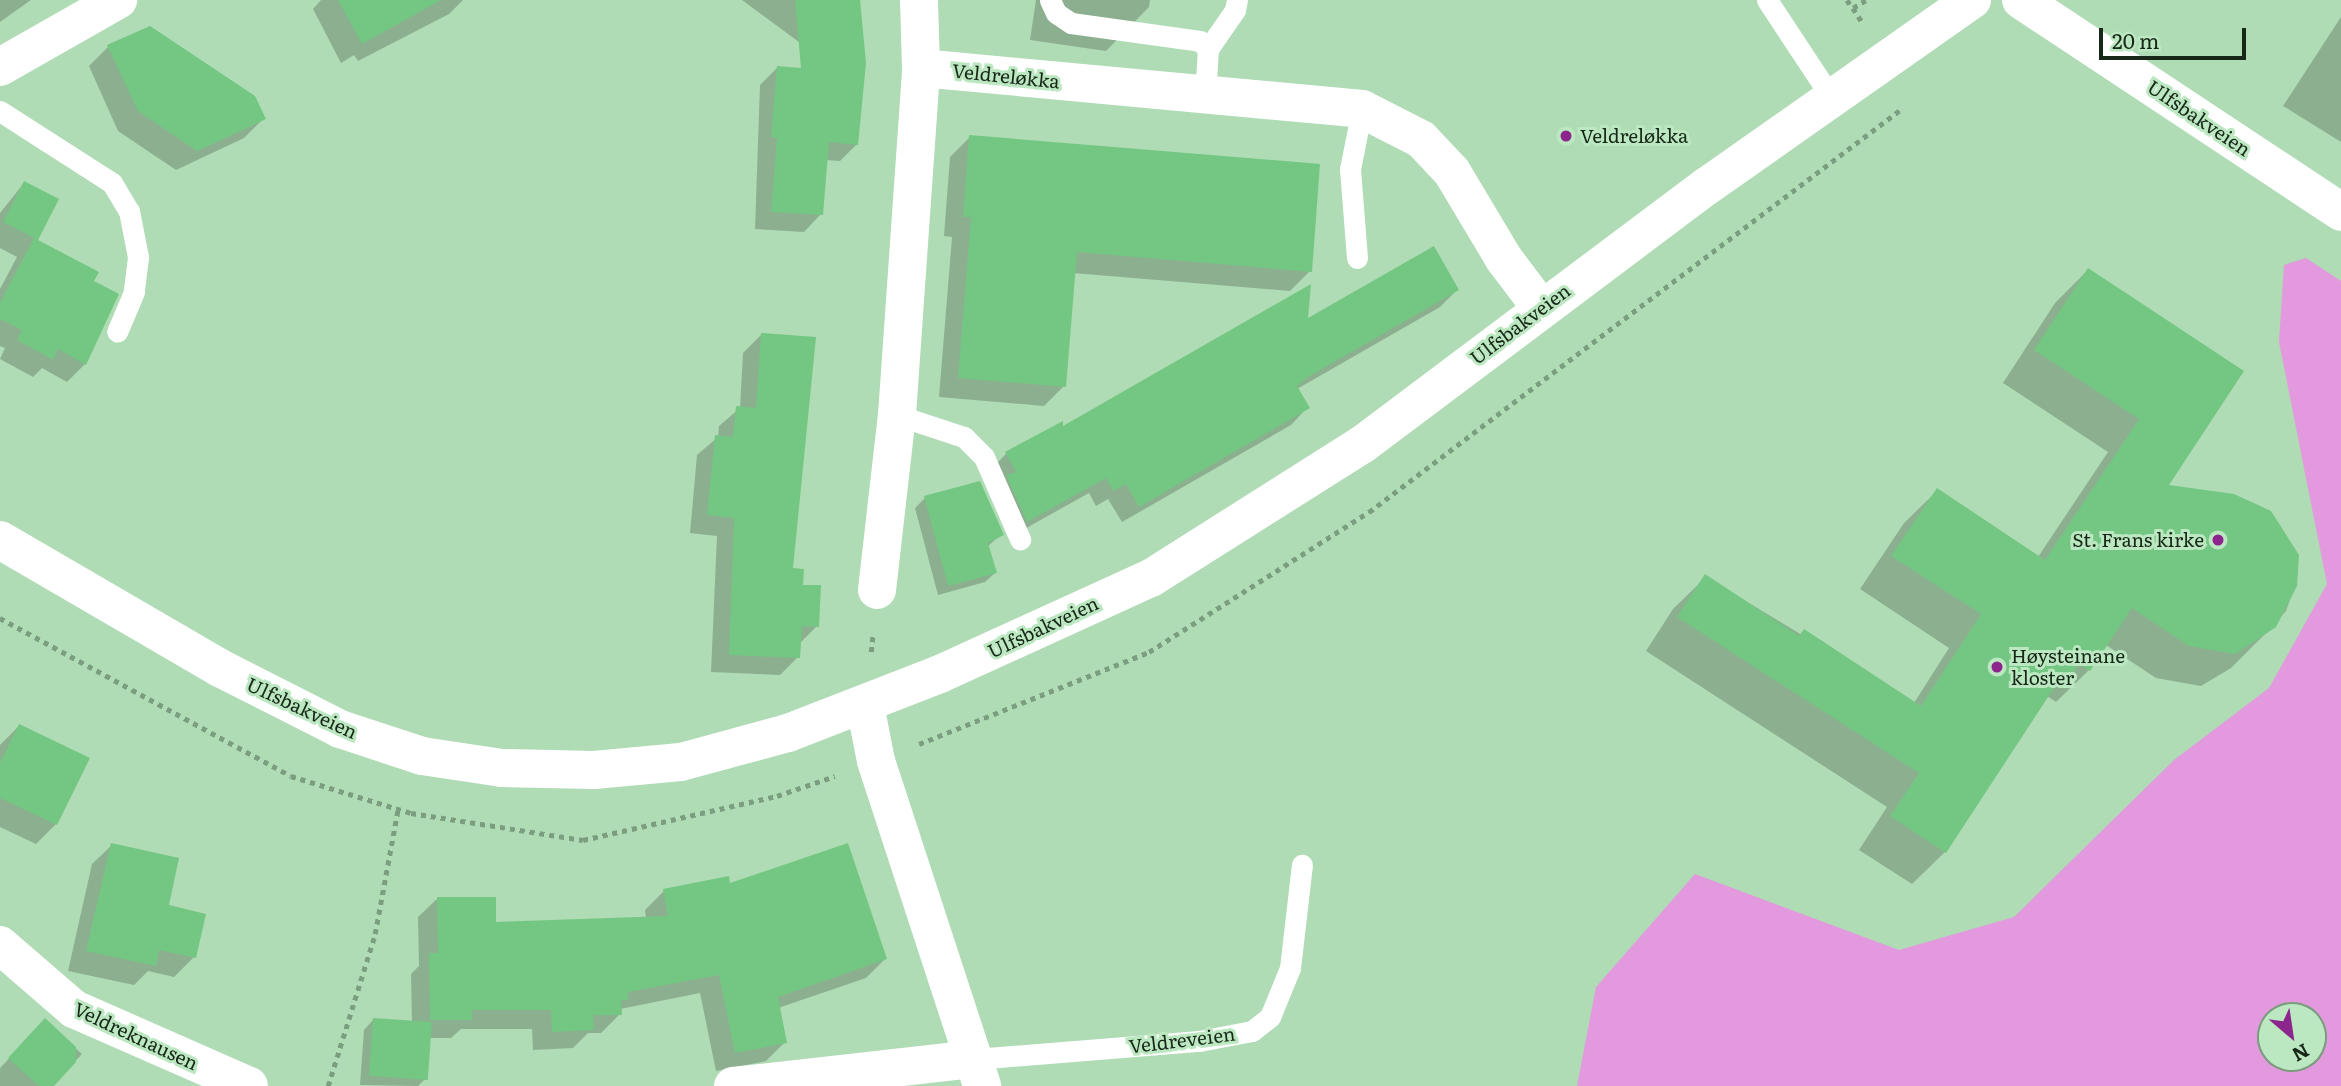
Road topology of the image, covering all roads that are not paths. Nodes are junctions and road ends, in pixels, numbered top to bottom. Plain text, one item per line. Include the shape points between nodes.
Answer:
1 (118, 0) edge
2 (919, 0) edge
3 (1050, 0) edge
4 (1237, 0) edge
5 (1767, 0) edge
6 (1972, 0) edge
7 (2021, 0) edge
8 (1208, 49) junction
9 (0, 67) edge
10 (921, 68) junction
11 (1205, 96) junction
12 (1831, 97) junction
13 (1363, 110) junction
14 (0, 111) edge
15 (2341, 212) edge
16 (1357, 258) dead end
17 (1541, 308) junction
18 (117, 332) dead end
19 (897, 415) junction
20 (1020, 538) dead end
21 (0, 540) edge
22 (877, 590) road end
23 (865, 705) junction
24 (1302, 865) dead end
25 (0, 945) edge
26 (978, 1072) edge
27 (249, 1086) edge
28 (733, 1086) edge

1 - 9 street
2 - 10 street
3 - 8 lane via 1056,13 1071,23 1188,37
4 - 8 lane
5 - 12 lane
6 - 12 street, Ulfsbakveien
7 - 15 street, Ulfsbakveien
8 - 11 lane
10 - 11 street, Veldreløkka
10 - 19 street
11 - 13 street, Veldreløkka
12 - 17 street, Ulfsbakveien
13 - 16 lane via 1350,169
13 - 17 street, Veldreløkka via 1421,139 1452,172 1504,259
14 - 18 lane via 112,183 129,211 138,257 134,292
17 - 23 street, Ulfsbakveien via 1363,444 1151,578
19 - 20 lane via 964,437 984,457
19 - 22 street
21 - 23 street, Ulfsbakveien via 220,668 340,729 422,756 502,768 594,770 681,761 788,733
23 - 26 street via 876,761
24 - 26 lane, Veldreveien via 1290,968 1270,1017 1252,1031
25 - 27 street, Veldreknausen via 74,1009
26 - 28 street

